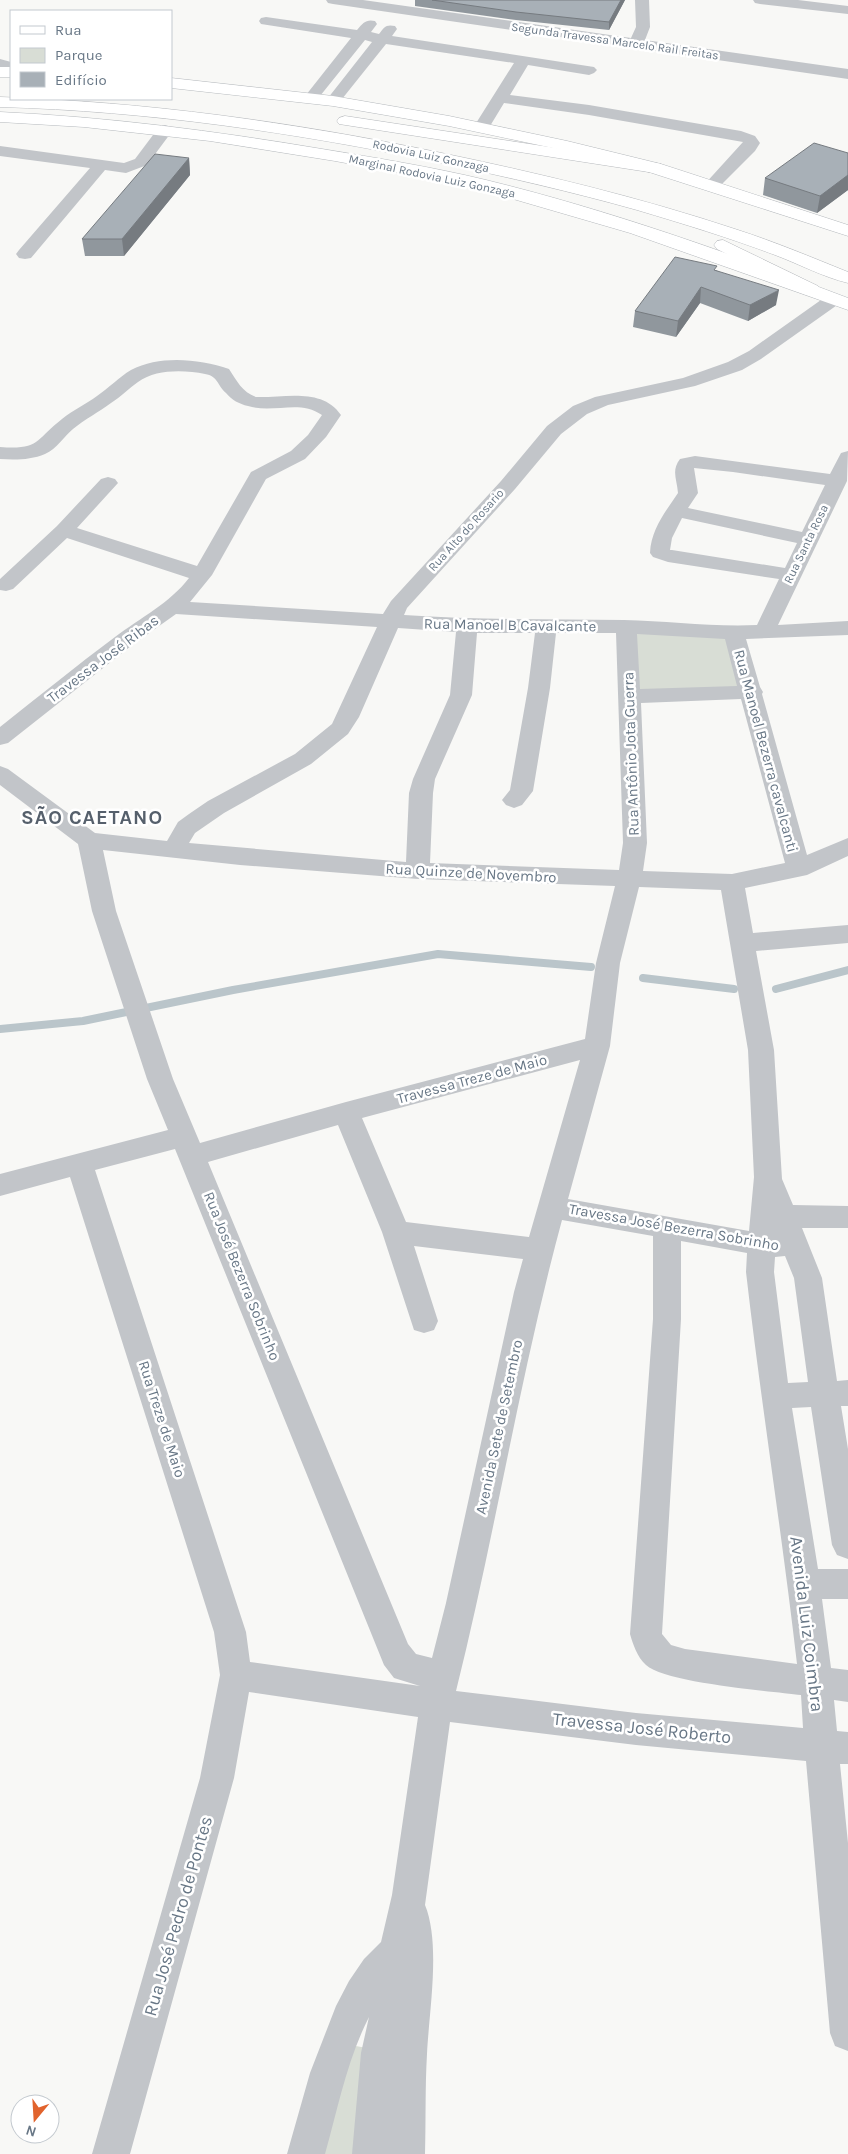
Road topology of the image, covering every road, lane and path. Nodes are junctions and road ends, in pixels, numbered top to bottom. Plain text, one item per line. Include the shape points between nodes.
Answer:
1 (332, 0) edge
2 (642, 0) edge
3 (760, 0) edge
4 (386, 4) edge
5 (825, 4) edge
6 (409, 5) edge
7 (848, 10) edge
8 (266, 21) dead end
9 (361, 36) junction
10 (382, 39) junction
11 (636, 45) junction
12 (524, 60) junction
13 (589, 70) dead end
14 (848, 74) edge
15 (172, 83) edge
16 (311, 98) junction
17 (499, 98) junction
18 (154, 100) edge
19 (333, 100) junction
20 (0, 102) edge
21 (297, 116) junction
22 (0, 118) edge
23 (481, 128) junction
24 (165, 130) junction
25 (0, 151) edge
26 (465, 163) junction
27 (101, 165) junction
28 (655, 168) junction
29 (71, 177) junction
30 (711, 186) junction
31 (848, 231) edge
32 (25, 254) dead end
33 (848, 260) edge
34 (848, 278) edge
35 (811, 290) junction
36 (841, 302) edge
37 (0, 453) edge
38 (848, 457) edge
39 (837, 480) junction
40 (108, 483) dead end
41 (675, 511) junction
42 (64, 530) junction
43 (808, 538) junction
44 (202, 575) junction
45 (791, 576) junction
46 (6, 585) dead end
47 (172, 607) junction
48 (389, 621) junction
49 (467, 626) junction
50 (546, 626) junction
51 (626, 627) junction
52 (848, 628) edge
53 (764, 632) junction
54 (734, 633) junction
55 (752, 692) junction
56 (630, 696) junction
57 (0, 738) edge
58 (0, 774) edge
59 (514, 800) dead end
60 (89, 840) junction
61 (848, 846) edge
62 (174, 849) junction
63 (799, 869) junction
64 (418, 871) junction
65 (629, 880) junction
66 (732, 882) junction
67 (848, 934) edge
68 (743, 943) junction
69 (598, 1046) junction
70 (346, 1112) junction
71 (189, 1146) junction
72 (80, 1165) junction
73 (0, 1185) edge
74 (552, 1207) junction
75 (848, 1217) edge
76 (771, 1226) junction
77 (667, 1227) junction
78 (396, 1232) junction
79 (540, 1250) junction
80 (424, 1321) dead end
81 (836, 1394) edge
82 (775, 1396) junction
83 (848, 1545) edge
84 (804, 1584) junction
85 (848, 1584) edge
86 (236, 1675) junction
87 (816, 1682) junction
88 (848, 1686) edge
89 (440, 1690) junction
90 (834, 1747) edge
91 (405, 1952) junction
92 (848, 2033) edge
93 (111, 2154) edge
94 (306, 2154) edge
95 (371, 2154) edge
96 (406, 2154) edge

1 - 4 street, Segunda Travessa Marcelo Rail Freitas
2 - 11 street via 643,27
3 - 5 street
4 - 6 street, Segunda Travessa Marcelo Rail Freitas
4 - 9 street
5 - 7 street
6 - 10 street
6 - 11 street, Segunda Travessa Marcelo Rail Freitas
8 - 9 street
9 - 10 street
9 - 16 street
10 - 12 street
10 - 19 street
11 - 14 street, Segunda Travessa Marcelo Rail Freitas
12 - 13 street
12 - 17 street
15 - 16 main road
16 - 19 main road
17 - 23 street
17 - 30 street via 588,110 749,139 752,143 749,148
18 - 21 main road, Rodovia Luiz Gonzaga
19 - 23 main road
20 - 26 main road, Rodovia Luiz Gonzaga via 201,116 330,135
21 - 28 main road
21 - 33 main road, Rodovia Luiz Gonzaga via 463,146 609,181 792,238
22 - 24 main road, Marginal Rodovia Luiz Gonzaga
23 - 28 main road
24 - 27 street via 141,162 134,166
24 - 35 main road, Marginal Rodovia Luiz Gonzaga via 280,146 505,190 672,241
25 - 29 street
26 - 34 main road, Rodovia Luiz Gonzaga via 609,198 774,249
26 - 35 main road via 679,225 705,235
27 - 29 street
27 - 29 street
28 - 30 main road
29 - 32 street
30 - 31 main road
35 - 36 main road, Marginal Rodovia Luiz Gonzaga
36 - 48 street, Rua Alto do Rosario via 735,366 688,382 602,400 565,420 410,591
37 - 44 street, Travessa José Ribas via 40,449 66,425 132,377 154,369 216,370 242,399 262,403 307,402 330,412 332,415 324,428 295,458 258,476
38 - 39 street, Rua Santa Rosa
39 - 41 street via 691,462 684,468 688,493
39 - 43 street, Rua Santa Rosa
40 - 42 street
41 - 43 street
41 - 45 street via 660,553
42 - 44 street
42 - 46 street
43 - 45 street, Rua Santa Rosa
44 - 47 street, Travessa José Ribas
45 - 53 street, Rua Santa Rosa
47 - 48 street, Rua Manoel B Cavalcante
47 - 57 street, Travessa José Ribas via 123,641
48 - 49 street, Rua Manoel B Cavalcante
48 - 62 street, Rua Alto do Rosario via 340,729 302,759 197,820 186,828
49 - 50 street, Rua Manoel B Cavalcante
49 - 64 street via 462,695 424,779 421,793
50 - 51 street, Rua Manoel B Cavalcante
50 - 59 street via 522,791
51 - 54 street, Rua Manoel B Cavalcante
51 - 56 street, Rua Antônio Jota Guerra
52 - 53 street, Rua Manoel B Cavalcante
53 - 54 street, Rua Manoel B Cavalcante
54 - 55 street, Rua Manoel Bezerra cavalcanti
55 - 56 street
55 - 63 street, Rua Manoel Bezerra cavalcanti
56 - 65 street, Rua Antônio Jota Guerra via 634,843
58 - 60 street
60 - 62 street, Rua Quinze de Novembro
60 - 71 street, Rua José Bezerra Sobrinho via 104,911 160,1079
61 - 63 street, Rua Quinze de Novembro
62 - 64 street, Rua Quinze de Novembro
63 - 66 street, Rua Quinze de Novembro
64 - 65 street, Rua Quinze de Novembro
65 - 66 street, Rua Quinze de Novembro
65 - 69 street, Avenida Sete de Setembro via 608,963
66 - 68 street
67 - 68 street
68 - 76 street via 761,1050
69 - 70 street, Travessa Treze de Maio
69 - 74 street, Avenida Sete de Setembro
70 - 71 street
70 - 78 street
71 - 72 street
71 - 89 street, Rua José Bezerra Sobrinho via 396,1654 406,1667
72 - 73 street
72 - 86 street, Rua Treze de Maio via 230,1632
74 - 77 street, Travessa José Bezerra Sobrinho
74 - 79 street, Avenida Sete de Setembro
75 - 76 street, Travessa José Bezerra Sobrinho
76 - 77 street, Travessa José Bezerra Sobrinho
76 - 81 street via 796,1247 808,1278
76 - 82 street, Avenida Luiz Coimbra via 760,1272
77 - 87 street via 666,1319 646,1634 650,1649 663,1659 685,1664
78 - 79 street
78 - 80 street
79 - 89 street, Avenida Sete de Setembro
81 - 82 street
81 - 83 street
82 - 84 street, Avenida Luiz Coimbra
84 - 85 street
84 - 87 street, Avenida Luiz Coimbra
86 - 89 street
86 - 93 street, Rua José Pedro de Pontes via 217,1778
87 - 88 street
87 - 90 street, Avenida Luiz Coimbra
89 - 90 street, Travessa José Roberto via 636,1729
89 - 91 street, Avenida Sete de Setembro via 410,1895
90 - 92 street, Avenida Luiz Coimbra
91 - 94 street via 380,1966 349,2015
91 - 95 street via 380,2052
91 - 96 street

